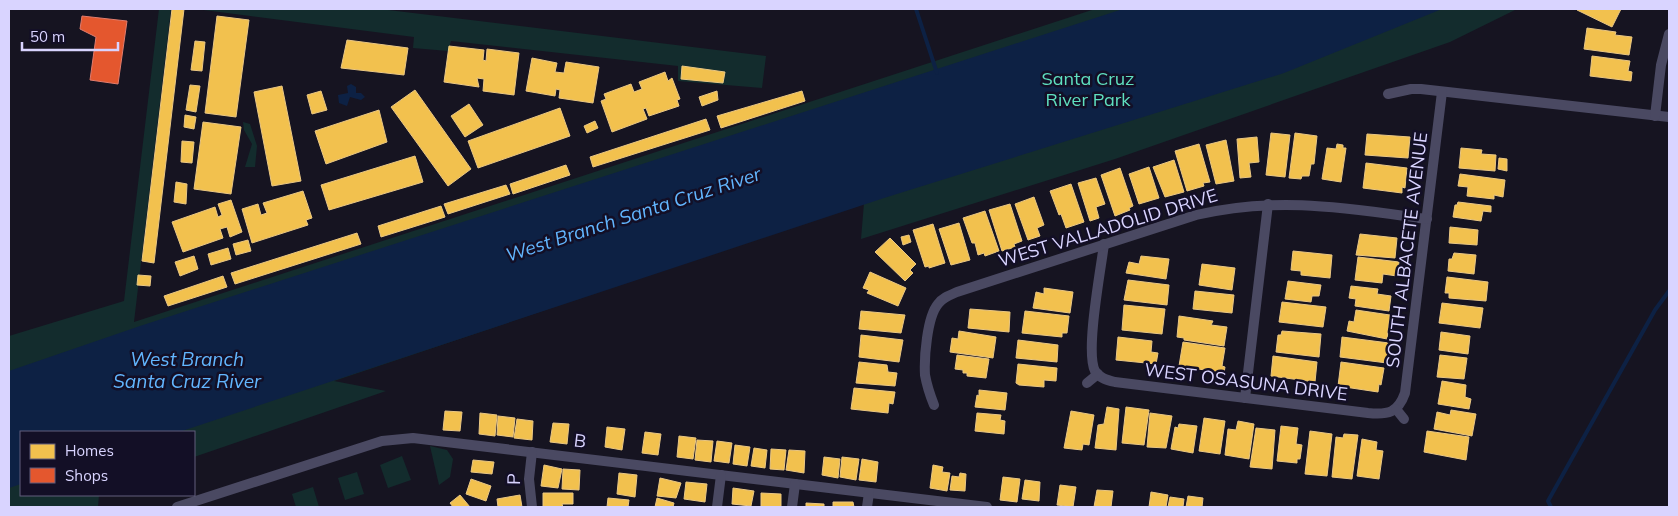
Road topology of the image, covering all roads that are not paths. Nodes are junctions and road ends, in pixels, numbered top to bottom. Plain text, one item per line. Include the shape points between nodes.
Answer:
1 (1669, 34) edge
2 (1442, 92) junction
3 (1388, 94) dead end
4 (1655, 116) junction
5 (1669, 117) edge
6 (1268, 204) junction
7 (1427, 219) junction
8 (1104, 244) junction
9 (1096, 372) junction
10 (1087, 383) dead end
11 (1245, 398) junction
12 (934, 405) dead end
13 (1396, 409) junction
14 (1404, 419) dead end
15 (532, 452) junction
16 (721, 475) junction
17 (795, 484) junction
18 (869, 493) junction
19 (943, 504) edge
20 (177, 507) edge
21 (532, 507) edge
22 (717, 507) edge
23 (792, 507) edge
24 (867, 507) edge
25 (987, 507) edge

1 - 4 street via 1661,65
2 - 3 street via 1411,89
2 - 4 street
2 - 7 street, SOUTH ALBACETE AVENUE
4 - 5 street
6 - 7 street, WEST VALLADOLID DRIVE via 1326,206
6 - 8 street, WEST VALLADOLID DRIVE via 1196,215
6 - 11 street
7 - 13 street, SOUTH ALBACETE AVENUE via 1405,392
8 - 9 street via 1091,345
8 - 12 street, WEST VALLADOLID DRIVE via 934,300 925,363 927,386
9 - 10 street
9 - 11 street, WEST OSASUNA DRIVE via 1115,382
11 - 13 street, WEST OSASUNA DRIVE via 1378,414
13 - 14 street
15 - 16 street, B
15 - 20 street, B via 413,438 392,439
15 - 21 street, P via 529,479
16 - 17 street, B
16 - 22 street
17 - 18 street, B
17 - 23 street
18 - 19 street, B
18 - 24 street
19 - 25 street, B

